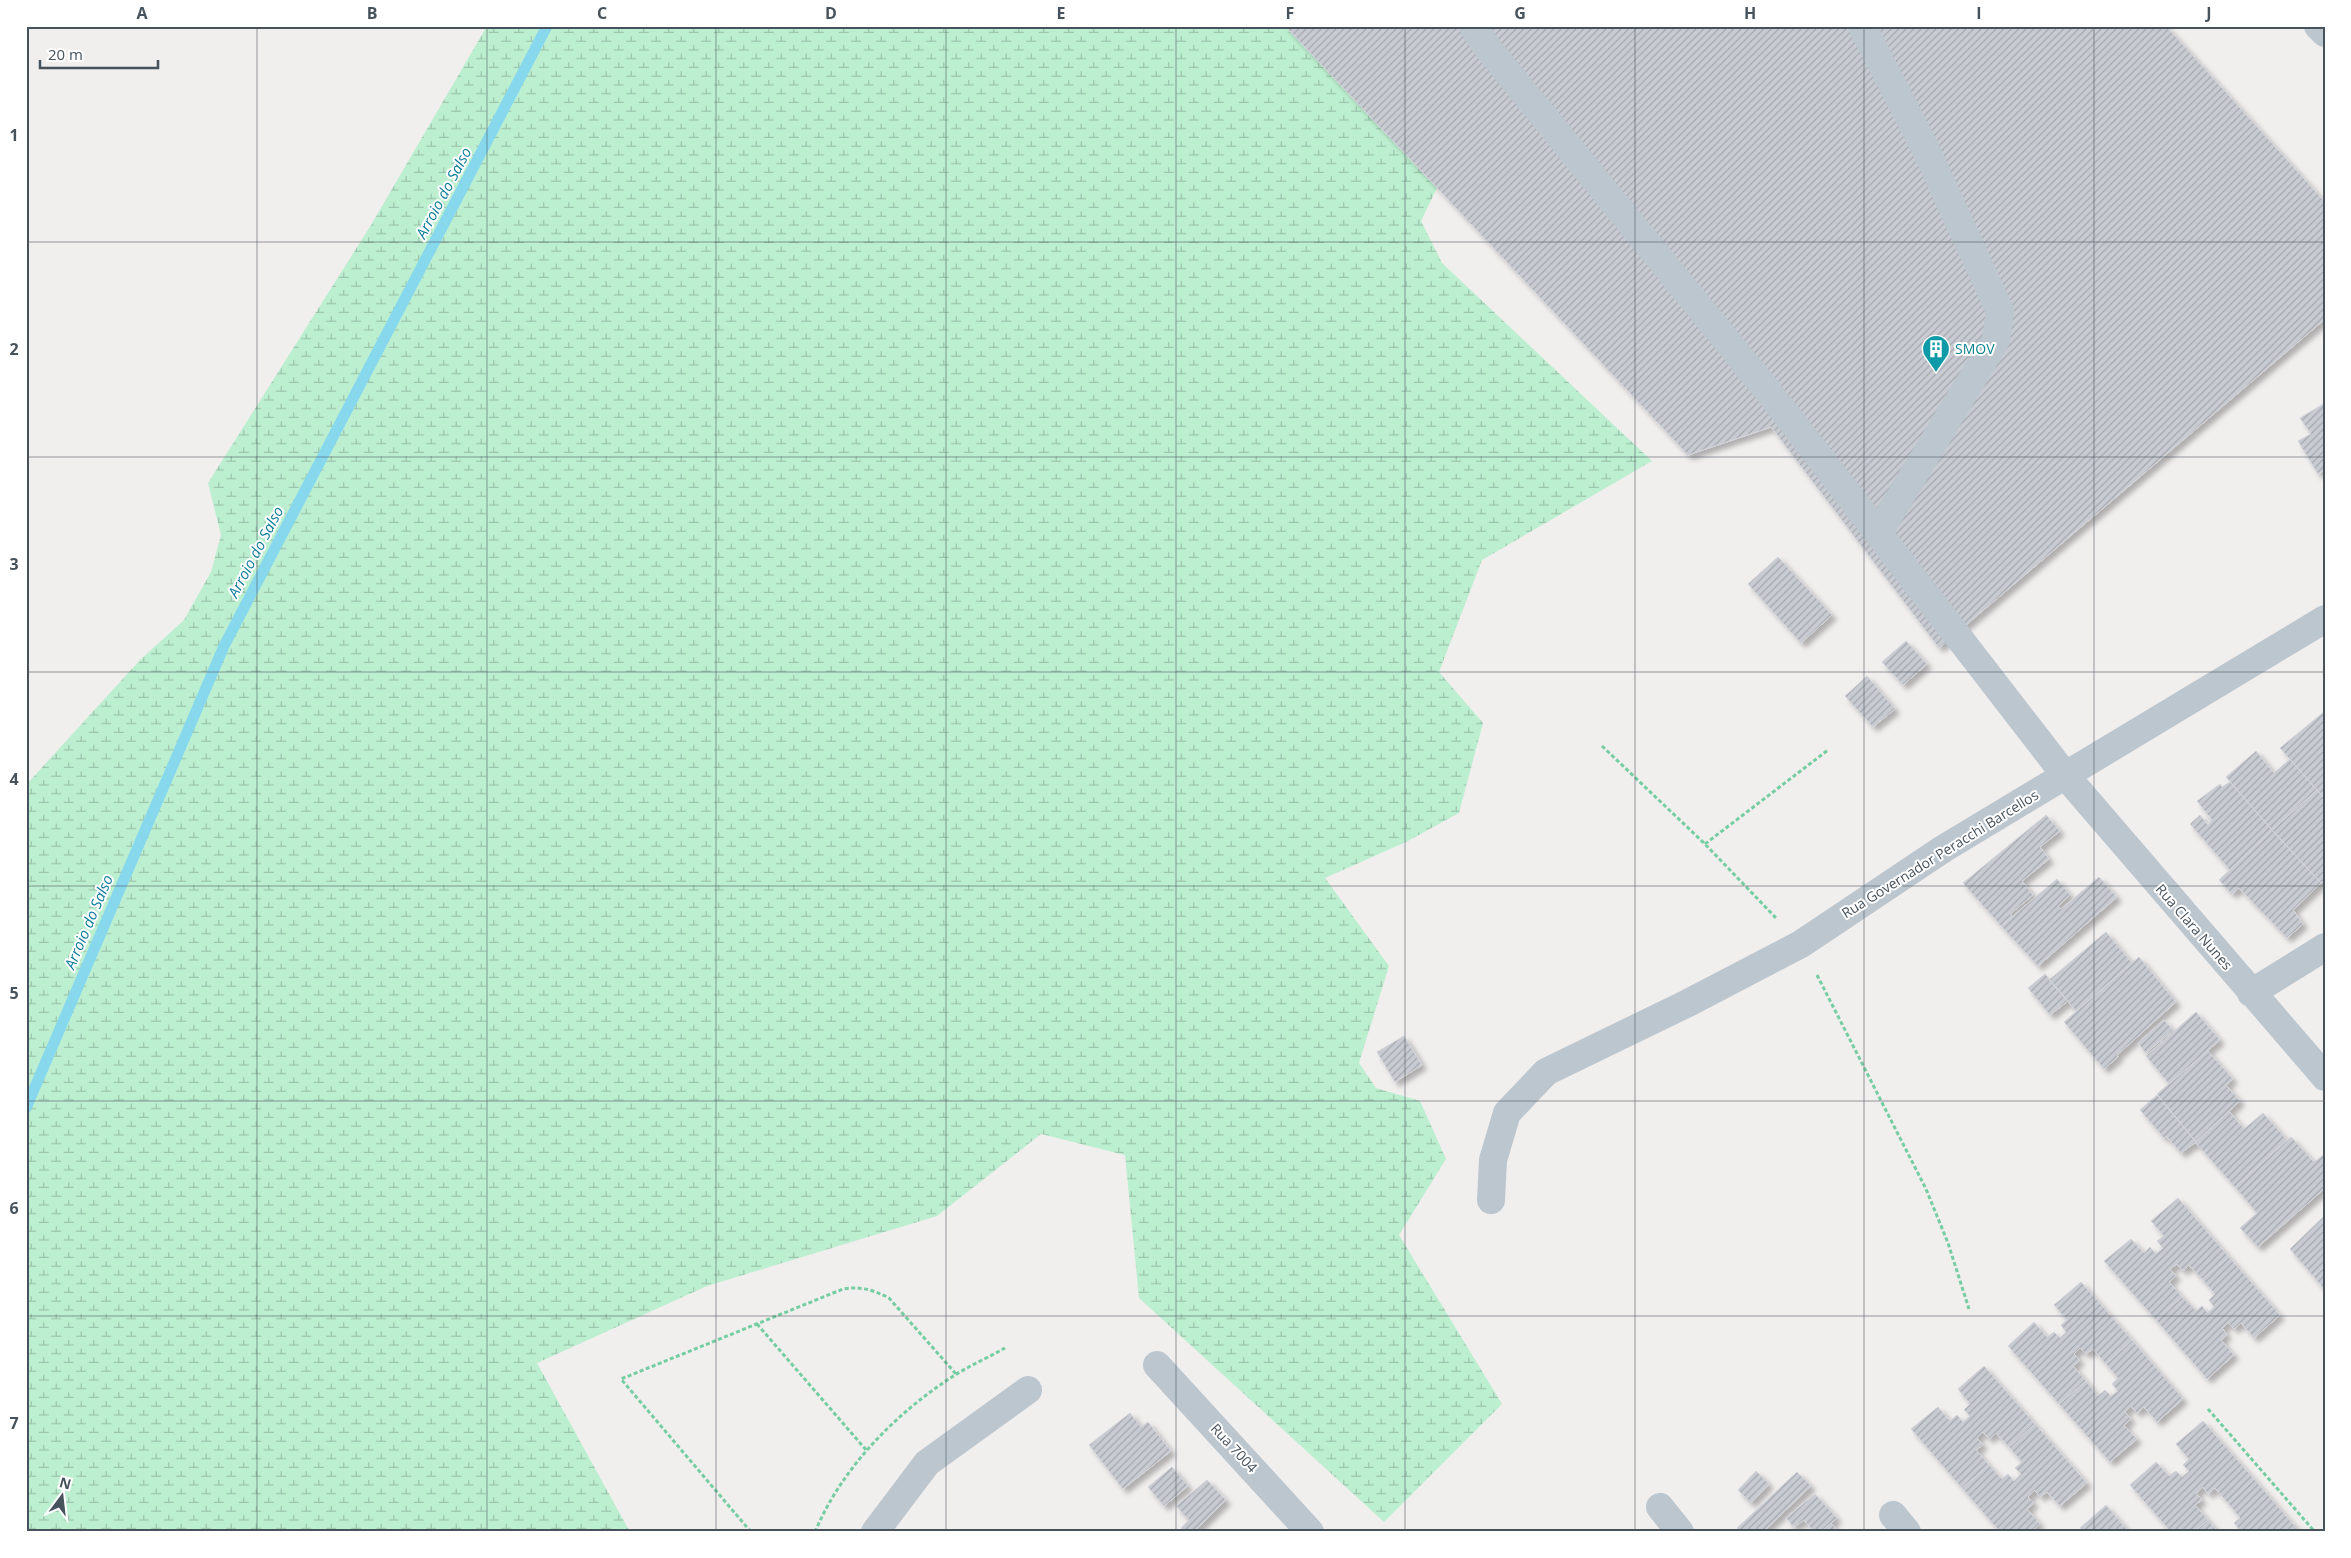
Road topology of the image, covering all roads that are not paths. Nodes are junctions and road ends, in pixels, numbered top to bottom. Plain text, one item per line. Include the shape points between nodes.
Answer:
1 (1472, 26) edge
2 (1862, 26) edge
3 (2318, 26) edge
4 (2325, 33) edge
5 (1878, 533) junction
6 (2325, 619) edge
7 (2065, 776) junction
8 (2325, 947) edge
9 (2251, 993) junction
10 (2325, 1076) edge
11 (1491, 1200) dead end
12 (1157, 1365) dead end
13 (1028, 1390) dead end
14 (1660, 1507) dead end
15 (878, 1530) edge
16 (1310, 1532) edge
17 (1680, 1532) edge

1 - 5 street, Rua Clara Nunes via 1780,406
2 - 5 street via 1927,152 2000,311 1996,340
3 - 4 street
5 - 7 street, Rua Clara Nunes
6 - 7 street, Rua Governador Peracchi Barcellos
7 - 9 street, Rua Clara Nunes
7 - 11 street, Rua Governador Peracchi Barcellos via 1943,849 1801,944 1546,1072 1507,1113 1493,1160
8 - 9 street
9 - 10 street, Rua Clara Nunes
12 - 16 street, Rua 7004
13 - 15 street via 927,1463
14 - 17 street

